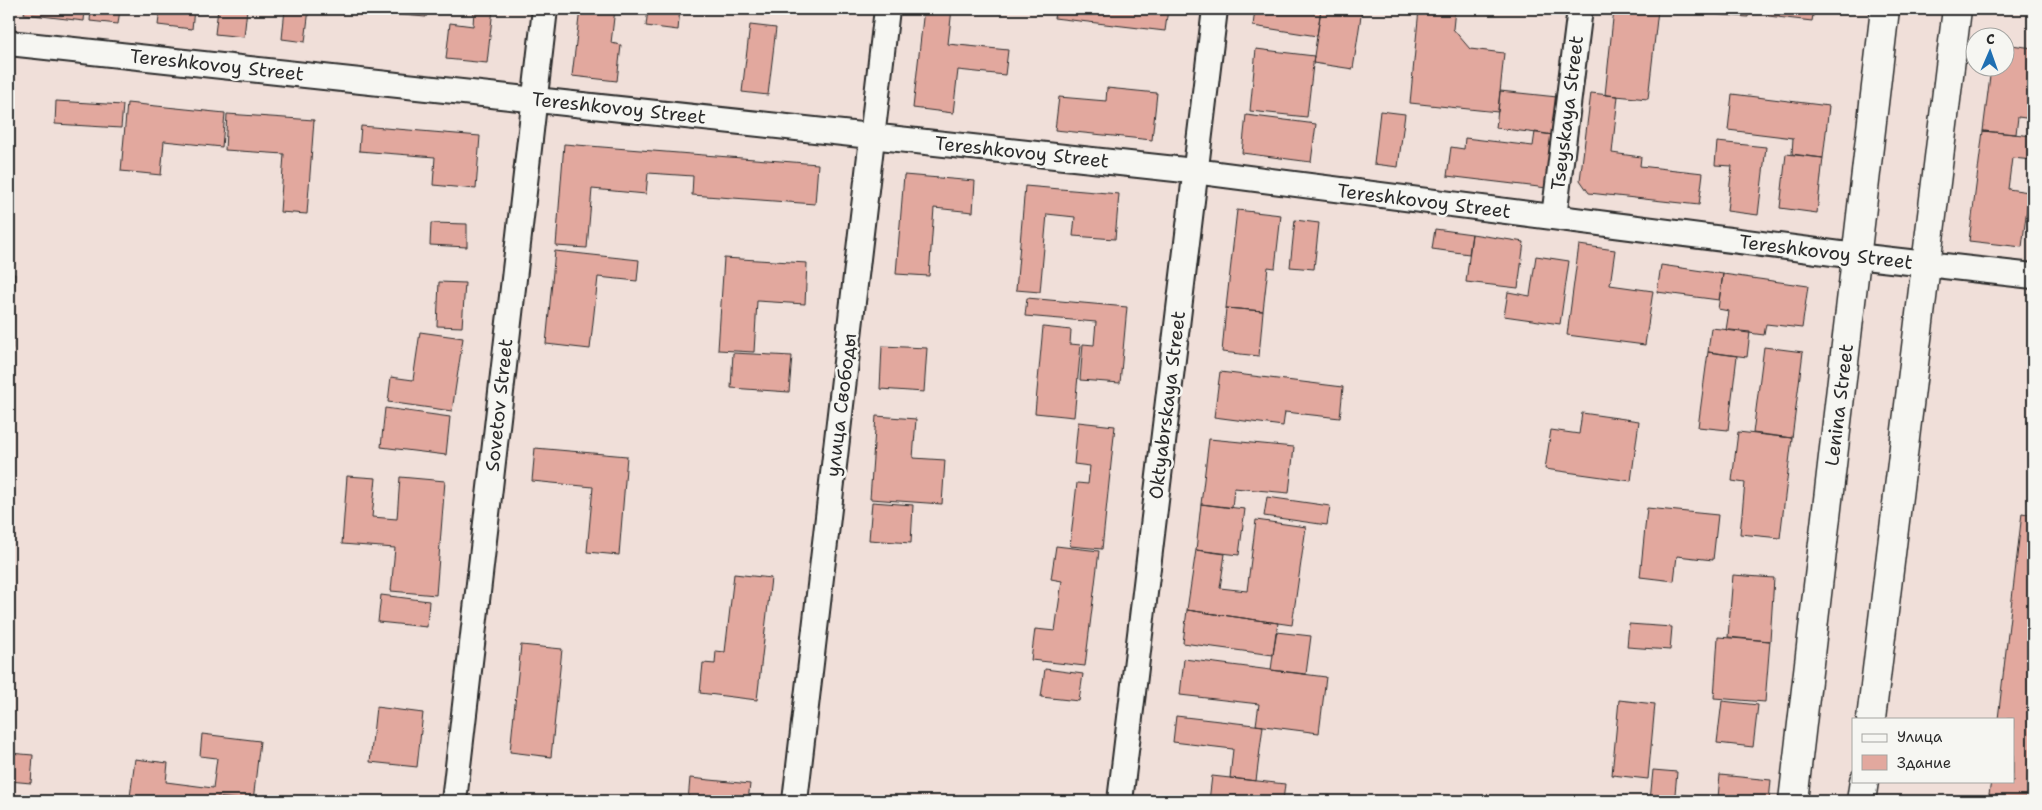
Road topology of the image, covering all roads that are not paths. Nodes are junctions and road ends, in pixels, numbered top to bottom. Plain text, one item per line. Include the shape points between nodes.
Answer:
1 (545, 9) edge
2 (887, 9) edge
3 (1214, 9) edge
4 (1580, 9) edge
5 (1885, 9) edge
6 (1957, 9) edge
7 (9, 43) edge
8 (534, 98) junction
9 (873, 135) junction
10 (1194, 171) junction
11 (1554, 217) junction
12 (1856, 256) junction
13 (1925, 264) junction
14 (2033, 276) edge
15 (1871, 718) edge
16 (1864, 782) edge
17 (454, 801) edge
18 (795, 801) edge
19 (1120, 801) edge
20 (1793, 801) edge
21 (1861, 801) edge

1 - 8 street, Sovetov Street
2 - 9 street, улица Свободы
3 - 10 street, Oktyabrskaya Street
4 - 11 street, Tseyskaya Street
5 - 12 street, Lenina Street
6 - 13 street
7 - 8 street, Tereshkovoy Street
8 - 9 street, Tereshkovoy Street
8 - 17 street, Sovetov Street
9 - 10 street, Tereshkovoy Street
9 - 18 street, улица Свободы
10 - 11 street, Tereshkovoy Street
10 - 19 street, Oktyabrskaya Street
11 - 12 street, Tereshkovoy Street
12 - 13 street, Tereshkovoy Street
12 - 20 street, Lenina Street
13 - 14 street, Tereshkovoy Street
13 - 15 street
16 - 21 street

